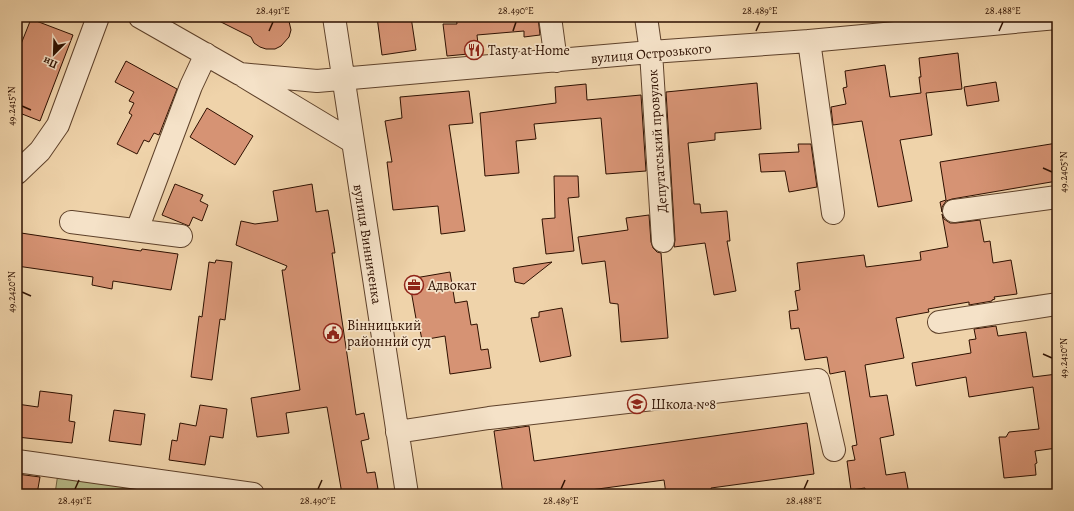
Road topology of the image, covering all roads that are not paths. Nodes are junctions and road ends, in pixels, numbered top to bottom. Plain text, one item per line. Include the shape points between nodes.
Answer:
1 (98, 17) edge
2 (140, 17) edge
3 (334, 17) edge
4 (550, 17) edge
5 (646, 17) edge
6 (1057, 18) edge
7 (810, 41) junction
8 (651, 52) junction
9 (206, 54) junction
10 (556, 61) junction
11 (240, 74) junction
12 (344, 78) junction
13 (353, 142) junction
14 (17, 173) edge
15 (1057, 197) edge
16 (954, 211) dead end
17 (833, 214) dead end
18 (72, 222) dead end
19 (137, 230) junction
20 (181, 236) dead end
21 (663, 241) dead end
22 (1057, 304) edge
23 (939, 322) dead end
24 (397, 432) junction
25 (834, 450) dead end
26 (17, 461) edge
27 (252, 494) edge
28 (407, 494) edge

1 - 14 street via 58,126 40,151
2 - 9 street, вулиця Острозького
3 - 12 street, вулиця Винниченка
4 - 10 street
5 - 8 street, Депутатський провулок
6 - 7 street, вулиця Острозького
7 - 8 street, вулиця Острозького
7 - 17 street
8 - 10 street, вулиця Острозького
8 - 21 street, Депутатський провулок
9 - 11 street, вулиця Острозького
9 - 19 street via 191,86
10 - 12 street, вулиця Острозького
11 - 12 street, вулиця Острозького via 317,81
11 - 13 street
12 - 13 street, вулиця Винниченка
13 - 24 street, вулиця Винниченка
15 - 16 street
18 - 19 street
19 - 20 street
22 - 23 street
24 - 25 street via 497,417 818,380
24 - 28 street, вулиця Винниченка
26 - 27 street

